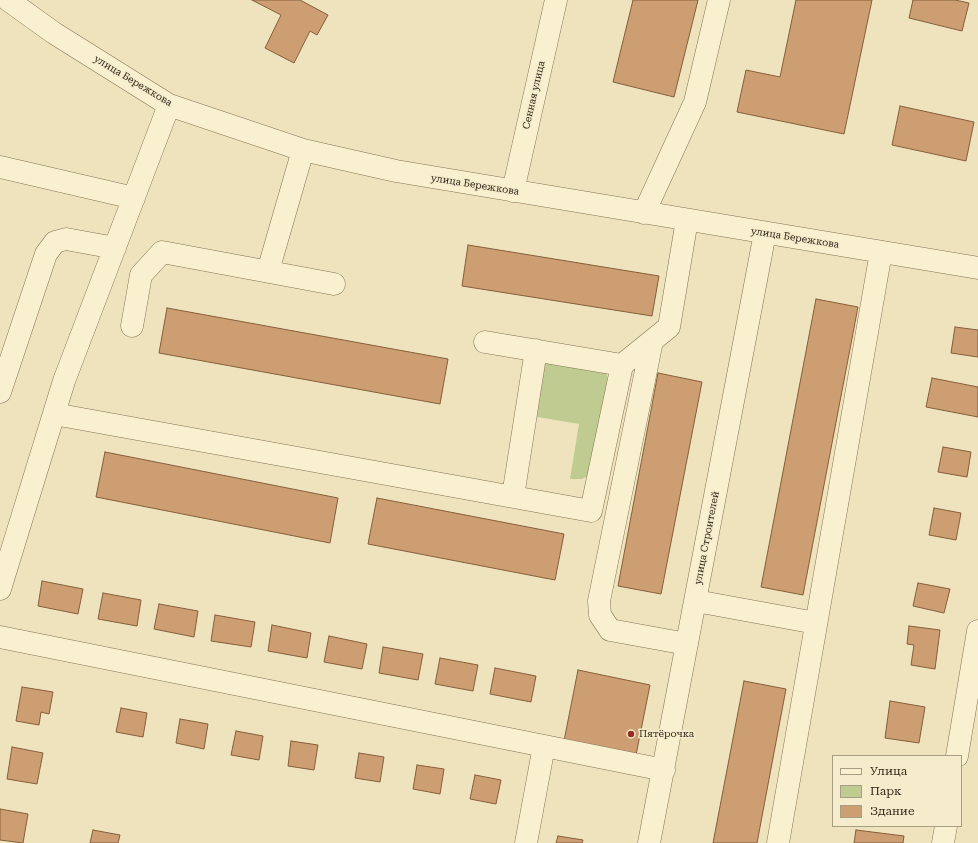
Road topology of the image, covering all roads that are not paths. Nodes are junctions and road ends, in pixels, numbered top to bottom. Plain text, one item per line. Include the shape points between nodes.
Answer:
1 (8, 0) edge
2 (556, 0) edge
3 (719, 0) edge
4 (169, 105) junction
5 (303, 150) junction
6 (0, 167) edge
7 (513, 191) junction
8 (134, 198) junction
9 (644, 213) junction
10 (687, 220) junction
11 (765, 233) junction
12 (115, 248) junction
13 (880, 252) junction
14 (978, 268) edge
15 (268, 272) junction
16 (334, 284) dead end
17 (132, 326) dead end
18 (652, 341) junction
19 (485, 342) dead end
20 (536, 350) junction
21 (622, 365) junction
22 (0, 392) edge
23 (54, 414) junction
24 (513, 496) junction
25 (592, 511) junction
26 (617, 515) junction
27 (0, 589) edge
28 (696, 601) junction
29 (816, 623) junction
30 (978, 631) edge
31 (0, 637) edge
32 (687, 644) junction
33 (972, 700) edge
34 (544, 746) junction
35 (957, 755) edge
36 (664, 770) junction
37 (946, 827) edge
38 (526, 843) edge
39 (649, 843) edge
40 (778, 843) edge
41 (943, 843) edge

1 - 4 street, улица Бережкова via 54,33
2 - 7 street, Сенная улица
3 - 9 street via 695,102
4 - 5 street, улица Бережкова
4 - 8 street
5 - 7 street, улица Бережкова via 396,171
5 - 15 street
6 - 8 street
7 - 9 street, улица Бережкова
8 - 12 street
9 - 10 street, улица Бережкова
10 - 11 street, улица Бережкова
10 - 18 street via 669,327
11 - 13 street, улица Бережкова
11 - 28 street, улица Строителей
12 - 22 street via 66,239 55,242 46,254
12 - 23 street
13 - 14 street, улица Бережкова
13 - 29 street
15 - 16 street
15 - 17 street via 162,252 141,275
18 - 21 street
18 - 26 street
19 - 20 street
20 - 21 street
20 - 24 street
21 - 25 street
23 - 24 street
23 - 27 street
24 - 25 street
25 - 26 street
26 - 32 street via 599,601 600,615 610,630
28 - 29 street
28 - 32 street, улица Строителей
29 - 40 street
30 - 33 street
31 - 34 street
32 - 36 street, улица Строителей
33 - 35 street
34 - 36 street
34 - 38 street
36 - 39 street, улица Строителей
37 - 41 street

